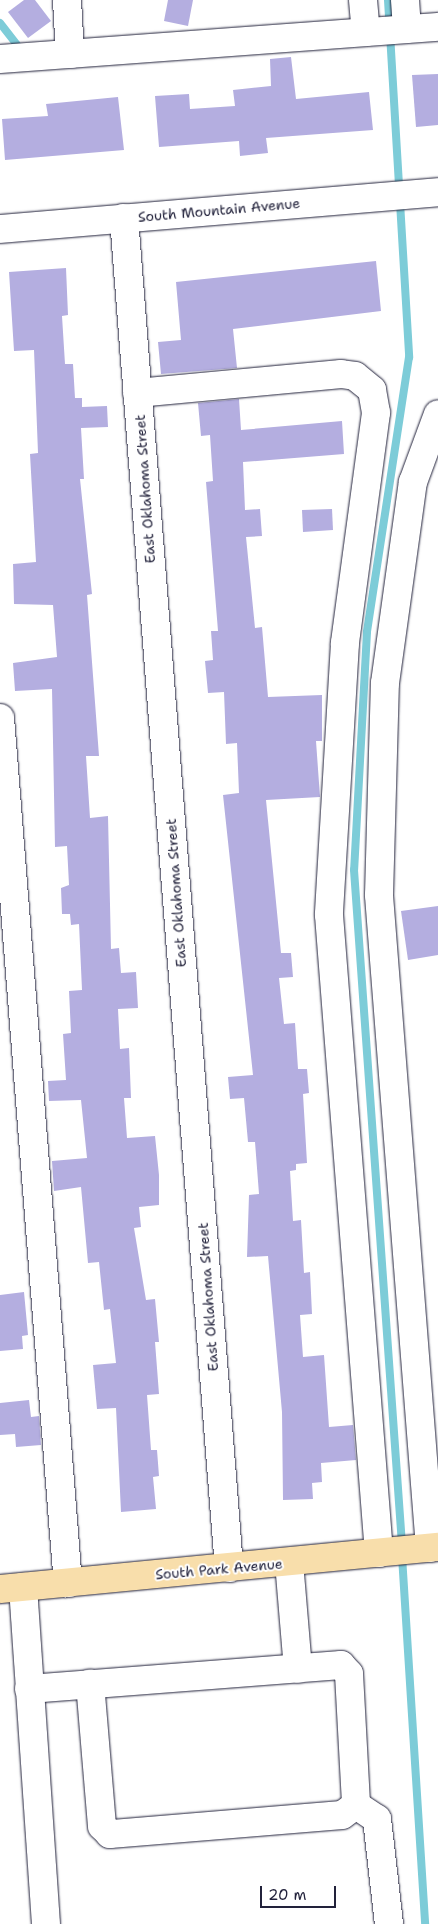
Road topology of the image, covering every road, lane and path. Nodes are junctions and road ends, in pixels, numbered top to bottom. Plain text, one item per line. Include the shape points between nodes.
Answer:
1 (67, 0) edge
2 (363, 0) edge
3 (405, 0) edge
4 (438, 27) edge
5 (407, 29) junction
6 (366, 32) junction
7 (70, 54) junction
8 (0, 59) edge
9 (438, 192) edge
10 (124, 218) junction
11 (0, 228) edge
12 (137, 393) junction
13 (438, 414) edge
14 (0, 718) edge
15 (429, 1548) edge
16 (380, 1553) junction
17 (289, 1562) junction
18 (229, 1568) junction
19 (68, 1583) junction
20 (11, 1588) edge
21 (298, 1669) junction
22 (90, 1684) junction
23 (29, 1689) junction
24 (356, 1805) junction
25 (46, 1924) edge
26 (389, 1924) edge

1 - 7 street
2 - 6 street
3 - 5 street
4 - 5 street
5 - 6 street
6 - 7 street
7 - 8 street
9 - 10 street, South Mountain Avenue
10 - 11 street, South Mountain Avenue
10 - 12 street, East Oklahoma Street
12 - 16 street via 340,374 355,376 372,390 376,413 345,643 328,915
12 - 18 street, East Oklahoma Street
13 - 15 street via 414,482 385,683 379,895
14 - 19 street
15 - 16 main road, South Park Avenue
16 - 17 main road, South Park Avenue
17 - 18 main road, South Park Avenue
17 - 21 street
18 - 19 main road, South Park Avenue
19 - 20 main road, South Park Avenue
20 - 23 street
21 - 22 street
21 - 24 street via 341,1665 349,1674
22 - 23 street
22 - 24 street via 102,1826 110,1834 342,1815
23 - 25 street
24 - 26 street via 376,1819

